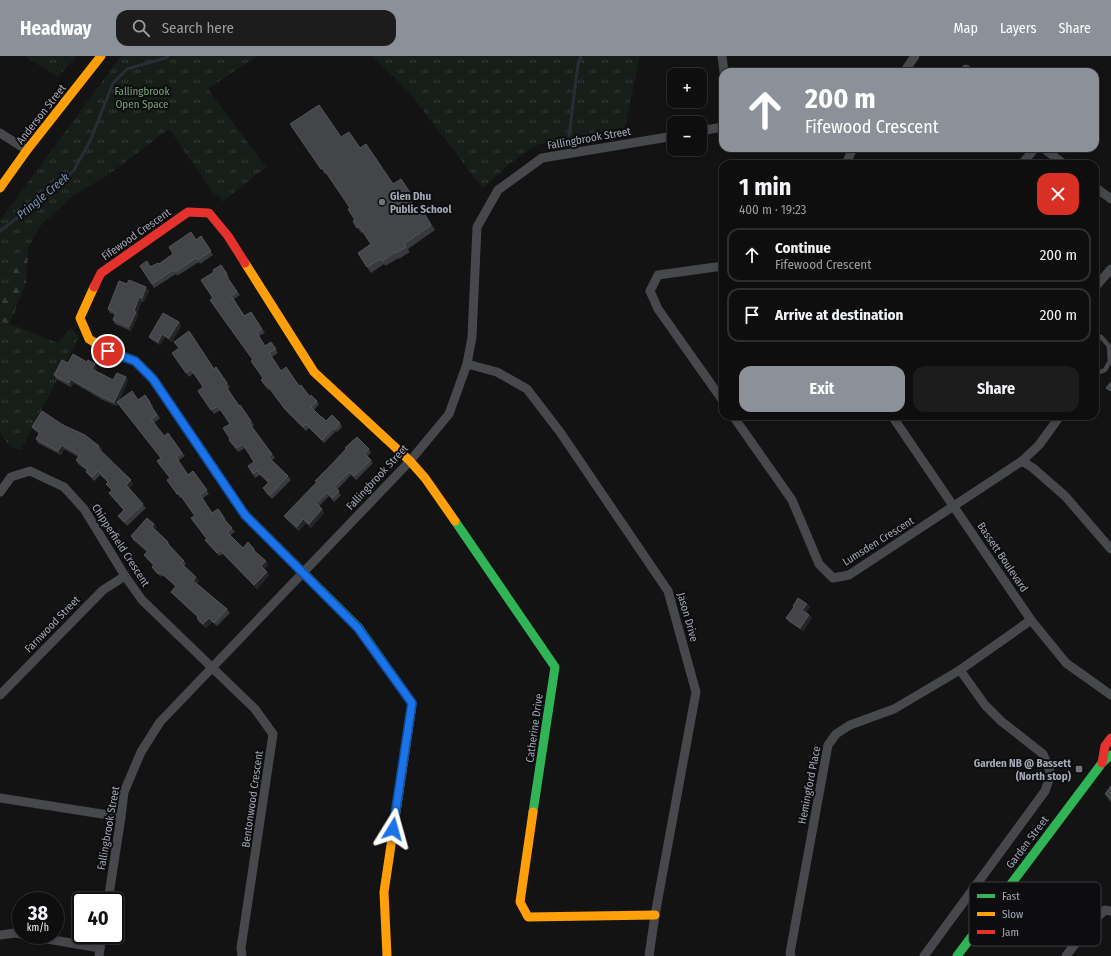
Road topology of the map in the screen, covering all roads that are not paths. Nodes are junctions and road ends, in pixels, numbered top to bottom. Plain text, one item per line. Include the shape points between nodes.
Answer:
1 (101, 56) edge
2 (722, 56) edge
3 (915, 56) edge
4 (724, 68) edge
5 (907, 68) edge
6 (719, 128) edge
7 (707, 130) edge
8 (0, 133) edge
9 (667, 137) edge
10 (27, 150) junction
11 (1032, 152) edge
12 (1048, 152) edge
13 (1025, 160) edge
14 (1059, 160) edge
15 (0, 188) edge
16 (1099, 190) edge
17 (1111, 199) edge
18 (719, 267) edge
19 (1111, 269) edge
20 (1099, 282) edge
21 (1099, 336) edge
22 (467, 364) junction
23 (1099, 372) edge
24 (719, 396) edge
25 (736, 420) edge
26 (895, 420) edge
27 (1057, 420) edge
28 (410, 461) junction
29 (1022, 461) junction
30 (0, 492) edge
31 (954, 507) junction
32 (1111, 549) edge
33 (302, 572) junction
34 (125, 576) junction
35 (1031, 620) junction
36 (212, 668) junction
37 (960, 670) junction
38 (0, 695) edge
39 (1111, 695) edge
40 (1111, 738) edge
41 (1111, 756) edge
42 (1102, 762) junction
43 (0, 798) edge
44 (121, 817) junction
45 (978, 882) edge
46 (1012, 882) edge
47 (109, 892) edge
48 (969, 895) edge
49 (1111, 911) edge
50 (1101, 914) edge
51 (655, 915) junction
52 (12, 933) edge
53 (0, 935) edge
54 (969, 940) edge
55 (64, 944) edge
56 (1074, 946) edge
57 (100, 952) edge
58 (242, 956) edge
59 (387, 956) edge
60 (649, 956) edge
61 (791, 956) edge
62 (924, 956) edge
63 (957, 956) edge
64 (1066, 956) edge

1 - 10 street, Anderson Street
2 - 4 street
3 - 5 street
6 - 7 street
8 - 10 street
9 - 22 street, Fallingbrook Street via 542,158 498,190 478,227 472,337
10 - 15 street, Anderson Street
11 - 13 street
12 - 14 street
16 - 17 street
18 - 24 street via 658,275 650,291 658,309
19 - 20 street
21 - 23 lane via 1109,346 1110,360 1105,370
22 - 28 street, Fallingbrook Street via 449,414
22 - 51 street, Jason Drive via 497,372 527,389 560,432 668,591 696,692
25 - 31 street, Lumsden Crescent via 792,500 819,564 833,578 849,575
26 - 31 street, Bassett Boulevard
27 - 29 street via 1039,445
28 - 33 street, Fallingbrook Street
28 - 33 street, Fifewood Crescent via 314,372 228,236 209,214 188,212 101,273 80,318 89,339 108,351 135,361 153,379 245,515
28 - 51 street, Catherine Drive via 425,478 555,667 520,902 528,917
29 - 31 street
29 - 32 street via 1065,496
30 - 34 street, Chipperfield Crescent via 11,477 30,471 64,487 84,509
31 - 35 street, Bassett Boulevard
33 - 36 street, Fallingbrook Street
33 - 59 street via 358,628 412,703 384,892
34 - 36 street, Chipperfield Crescent via 142,600
34 - 38 street, Farnwood Street via 102,590
35 - 37 street, Hemingford Place
35 - 39 street, Bassett Boulevard via 1066,663
36 - 44 street, Fallingbrook Street via 160,722 141,752 124,792
36 - 58 street, Bentonwood Crescent via 255,709 273,734
37 - 45 street via 985,705 1043,754 1052,774 1045,791
37 - 61 street, Hemingford Place via 894,709 850,725 836,734 828,744
40 - 42 street, Garden Street via 1105,746
41 - 42 street, Garden Street
42 - 46 street, Garden Street
43 - 44 street
44 - 47 street, Fallingbrook Street
48 - 62 street
49 - 50 street via 1105,910
51 - 60 street, Jason Drive
52 - 53 street
54 - 63 street, Garden Street
55 - 57 street
56 - 64 street

